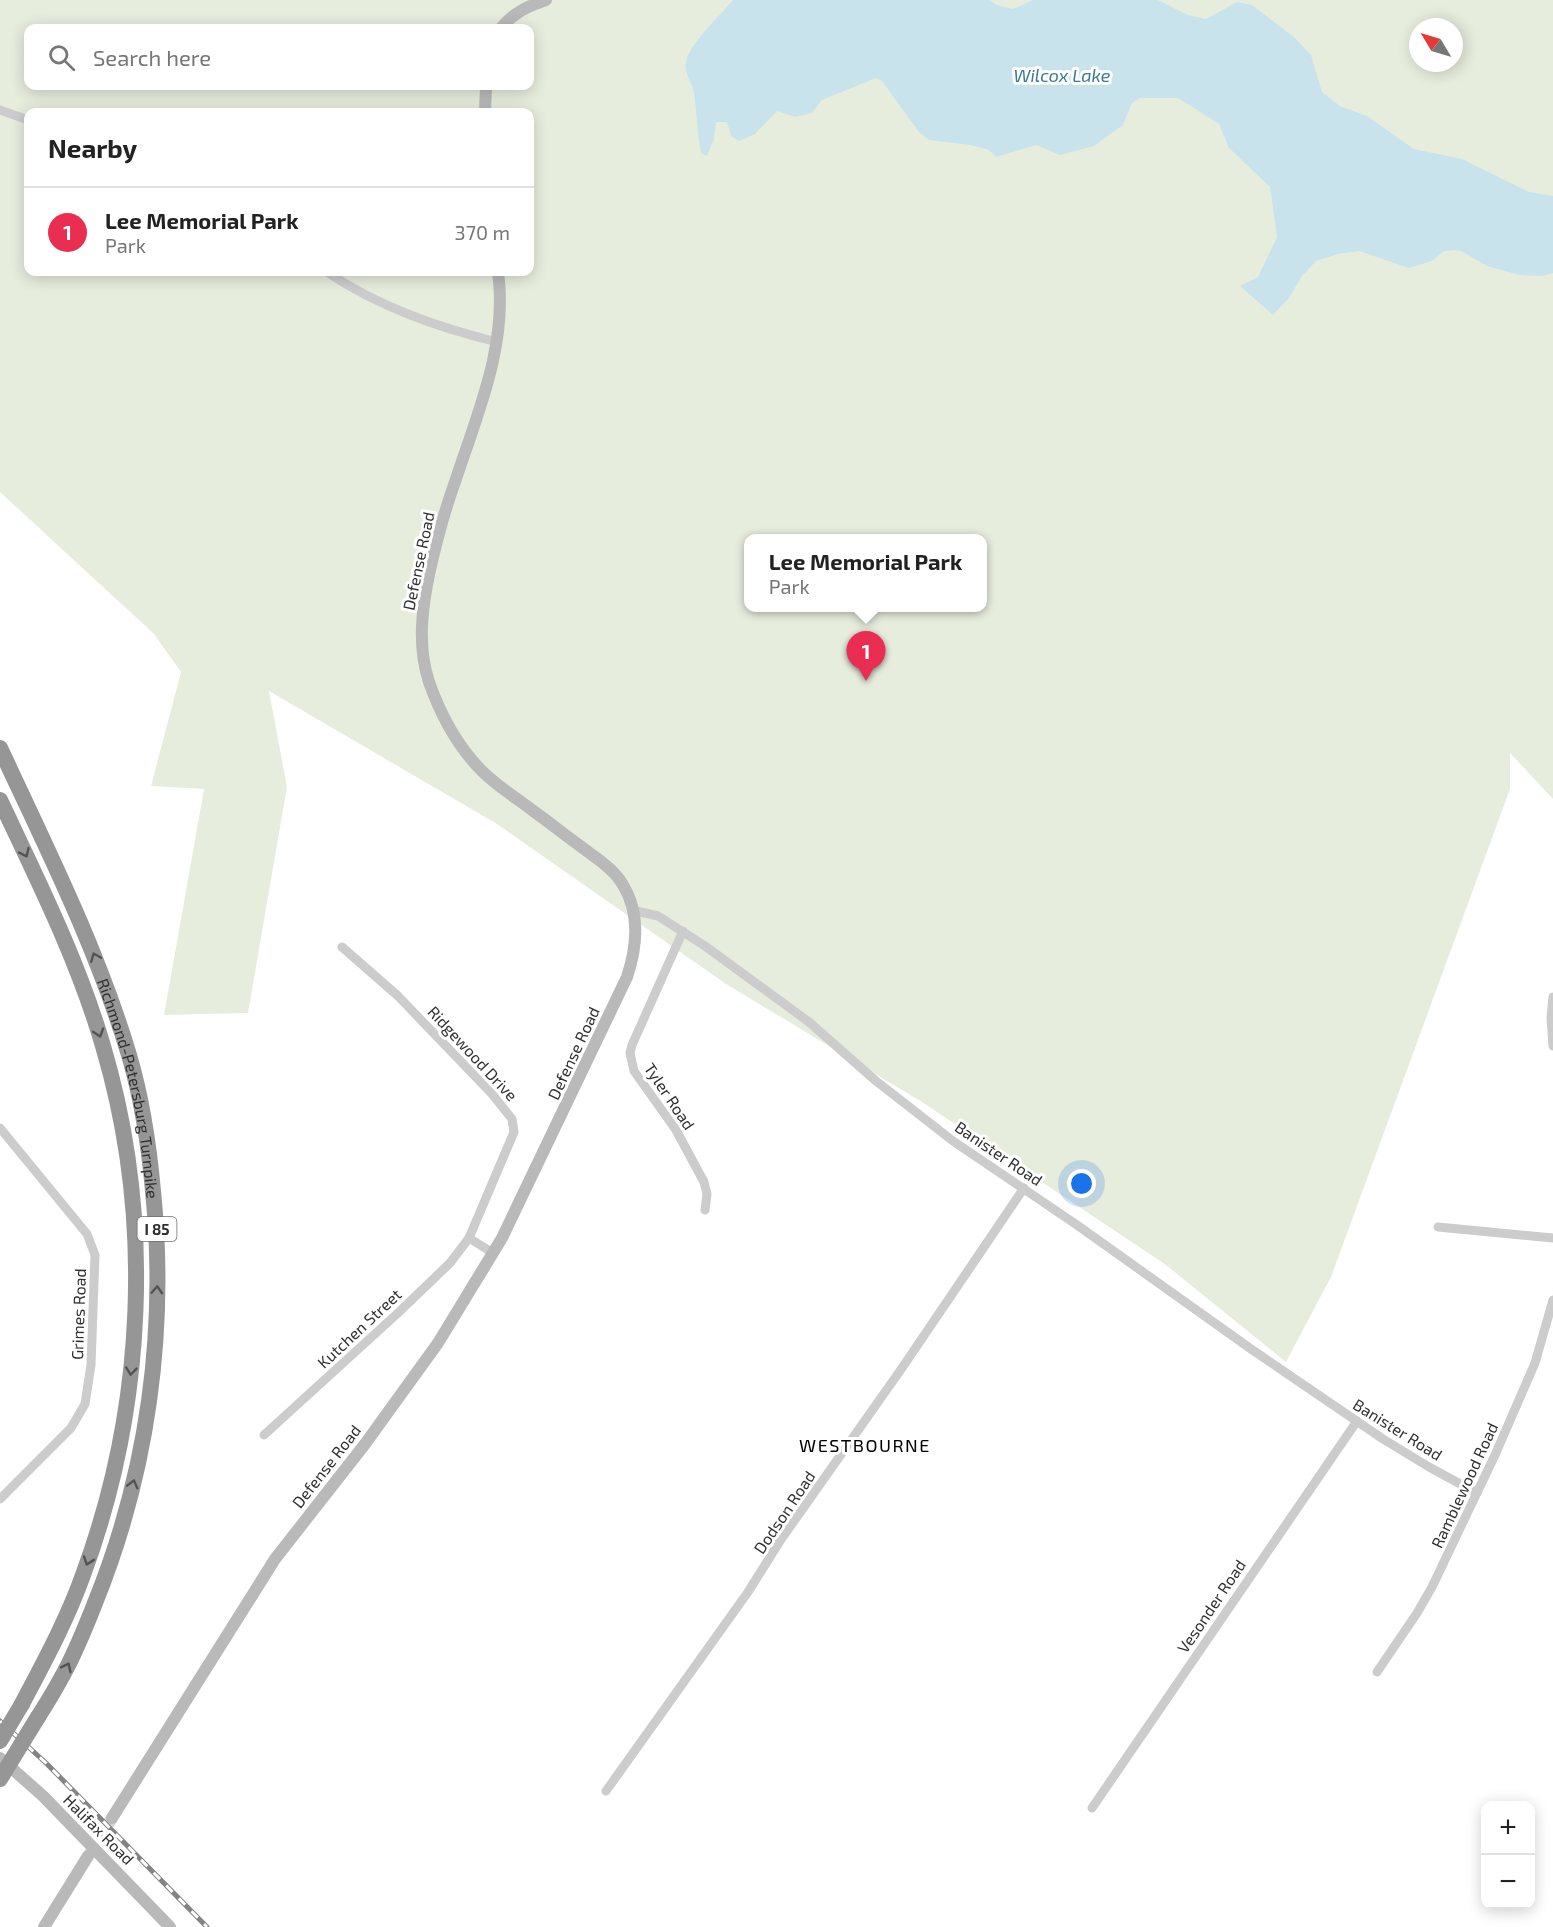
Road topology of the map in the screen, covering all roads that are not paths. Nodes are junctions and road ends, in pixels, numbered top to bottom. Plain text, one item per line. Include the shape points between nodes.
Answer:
1 (546, 0) edge
2 (504, 24) edge
3 (486, 90) edge
4 (485, 108) edge
5 (0, 110) edge
6 (24, 119) edge
7 (334, 276) edge
8 (498, 276) edge
9 (497, 342) junction
10 (0, 748) edge
11 (0, 800) edge
12 (632, 910) junction
13 (683, 931) junction
14 (342, 947) dead end
15 (1553, 997) edge
16 (1553, 1046) edge
17 (0, 1128) edge
18 (1024, 1188) junction
19 (705, 1210) dead end
20 (1438, 1227) dead end
21 (469, 1238) junction
22 (1553, 1238) edge
23 (493, 1253) junction
24 (1553, 1300) edge
25 (1357, 1421) junction
26 (264, 1435) dead end
27 (1477, 1493) junction
28 (0, 1500) edge
29 (1377, 1672) dead end
30 (0, 1741) edge
31 (0, 1758) edge
32 (0, 1779) edge
33 (606, 1791) dead end
34 (1092, 1808) dead end
35 (112, 1818) tunnel mouth
36 (88, 1856) tunnel mouth
37 (44, 1927) edge
38 (170, 1927) edge

1 - 2 street via 524,8
3 - 4 street
5 - 6 street
7 - 9 street via 414,318
8 - 9 street, Defense Road
9 - 12 street, Defense Road via 484,398 440,528 426,589 421,639 428,679 446,725 475,764 498,786 607,866 623,884
32 -> 10 highway, Richmond-Petersburg Turnpike / I 85, bridge via 65,1672 115,1551 150,1399 159,1259 150,1161 130,1058 96,958
11 -> 30 highway, Richmond-Petersburg Turnpike / I 85, bridge via 73,957 104,1047 130,1180 136,1277 127,1403 110,1490 82,1578 59,1631
12 - 13 street, Banister Road via 658,916
12 - 23 street, Defense Road via 635,948 627,977
13 - 18 street, Banister Road via 808,1022 953,1141
13 - 19 street, Tyler Road via 630,1053 634,1071 676,1130 704,1182
14 - 21 street, Ridgewood Drive via 398,996 512,1119 514,1135
15 - 16 street
17 - 28 street, Grimes Road via 87,1234 95,1255 92,1365 85,1404 71,1428
18 - 25 street, Banister Road
18 - 33 street, Dodson Road via 748,1592
20 - 22 street
21 - 23 street
21 - 26 street, Kutchen Street via 450,1263
23 - 35 street, Defense Road via 421,1369 275,1559
24 - 27 street, Ramblewood Road via 1522,1397
25 - 27 street, Banister Road
25 - 34 street, Vesonder Road
27 - 29 street, Ramblewood Road via 1432,1587
31 - 38 street, Halifax Road via 43,1796
36 - 37 street

